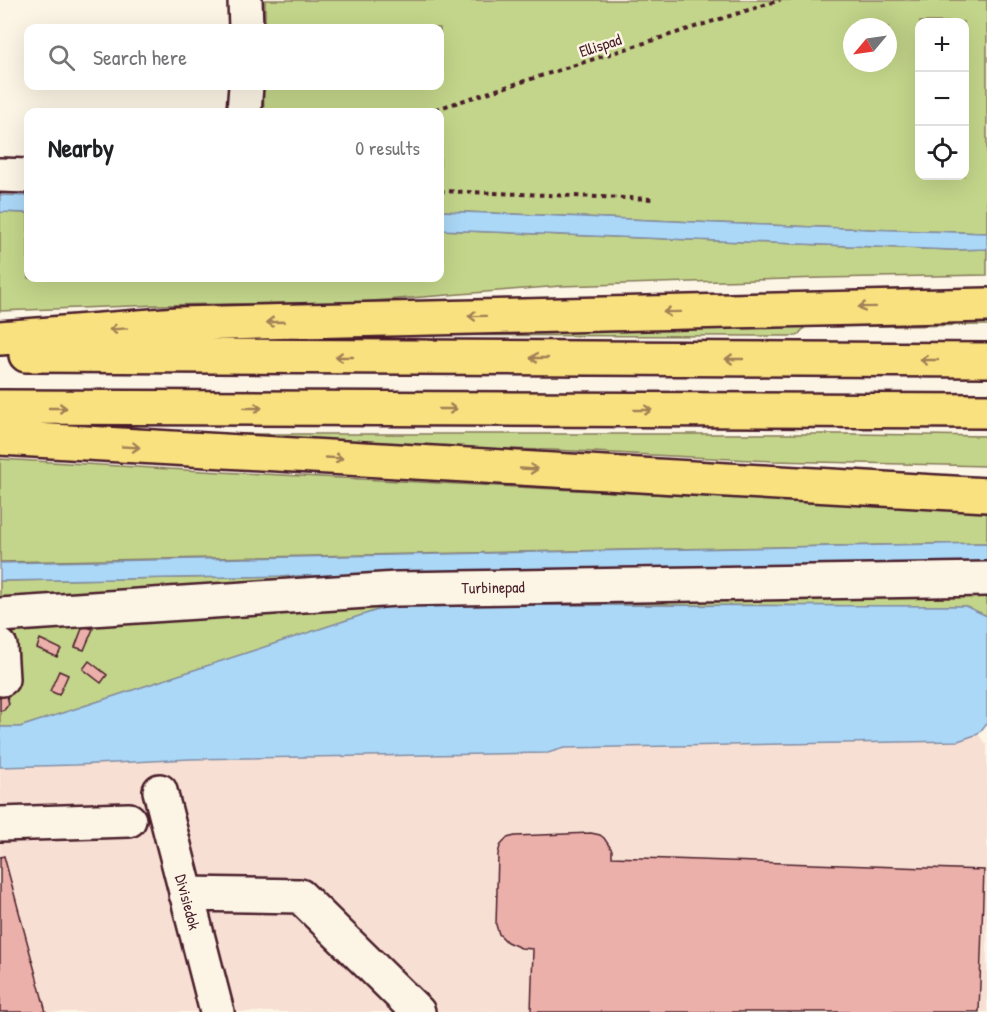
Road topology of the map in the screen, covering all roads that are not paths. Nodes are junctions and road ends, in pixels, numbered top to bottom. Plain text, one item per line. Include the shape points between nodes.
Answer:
1 (245, 0) edge
2 (246, 24) edge
3 (246, 90) edge
4 (244, 108) edge
5 (0, 175) edge
6 (24, 176) edge
7 (981, 304) edge
8 (0, 338) edge
9 (0, 355) edge
10 (987, 360) edge
11 (0, 407) edge
12 (987, 411) edge
13 (0, 438) edge
14 (987, 473) edge
15 (753, 481) junction
16 (987, 495) edge
17 (987, 579) edge
18 (0, 615) edge
19 (0, 646) edge
20 (2, 679) dead end
21 (160, 791) dead end
22 (129, 820) dead end
23 (0, 824) edge
24 (186, 894) junction
25 (217, 1012) edge
26 (418, 1012) edge

1 - 2 street
3 - 4 street
5 - 6 street
7 -> 8 highway via 177,324
10 -> 9 highway
11 -> 12 highway
13 -> 15 highway
14 - 15 highway
15 - 16 highway
17 - 18 street, Turbinepad via 397,589
19 - 20 street
21 - 24 street, Divisiedok
22 - 23 street
24 - 25 street, Divisiedok
24 - 26 street via 300,896

